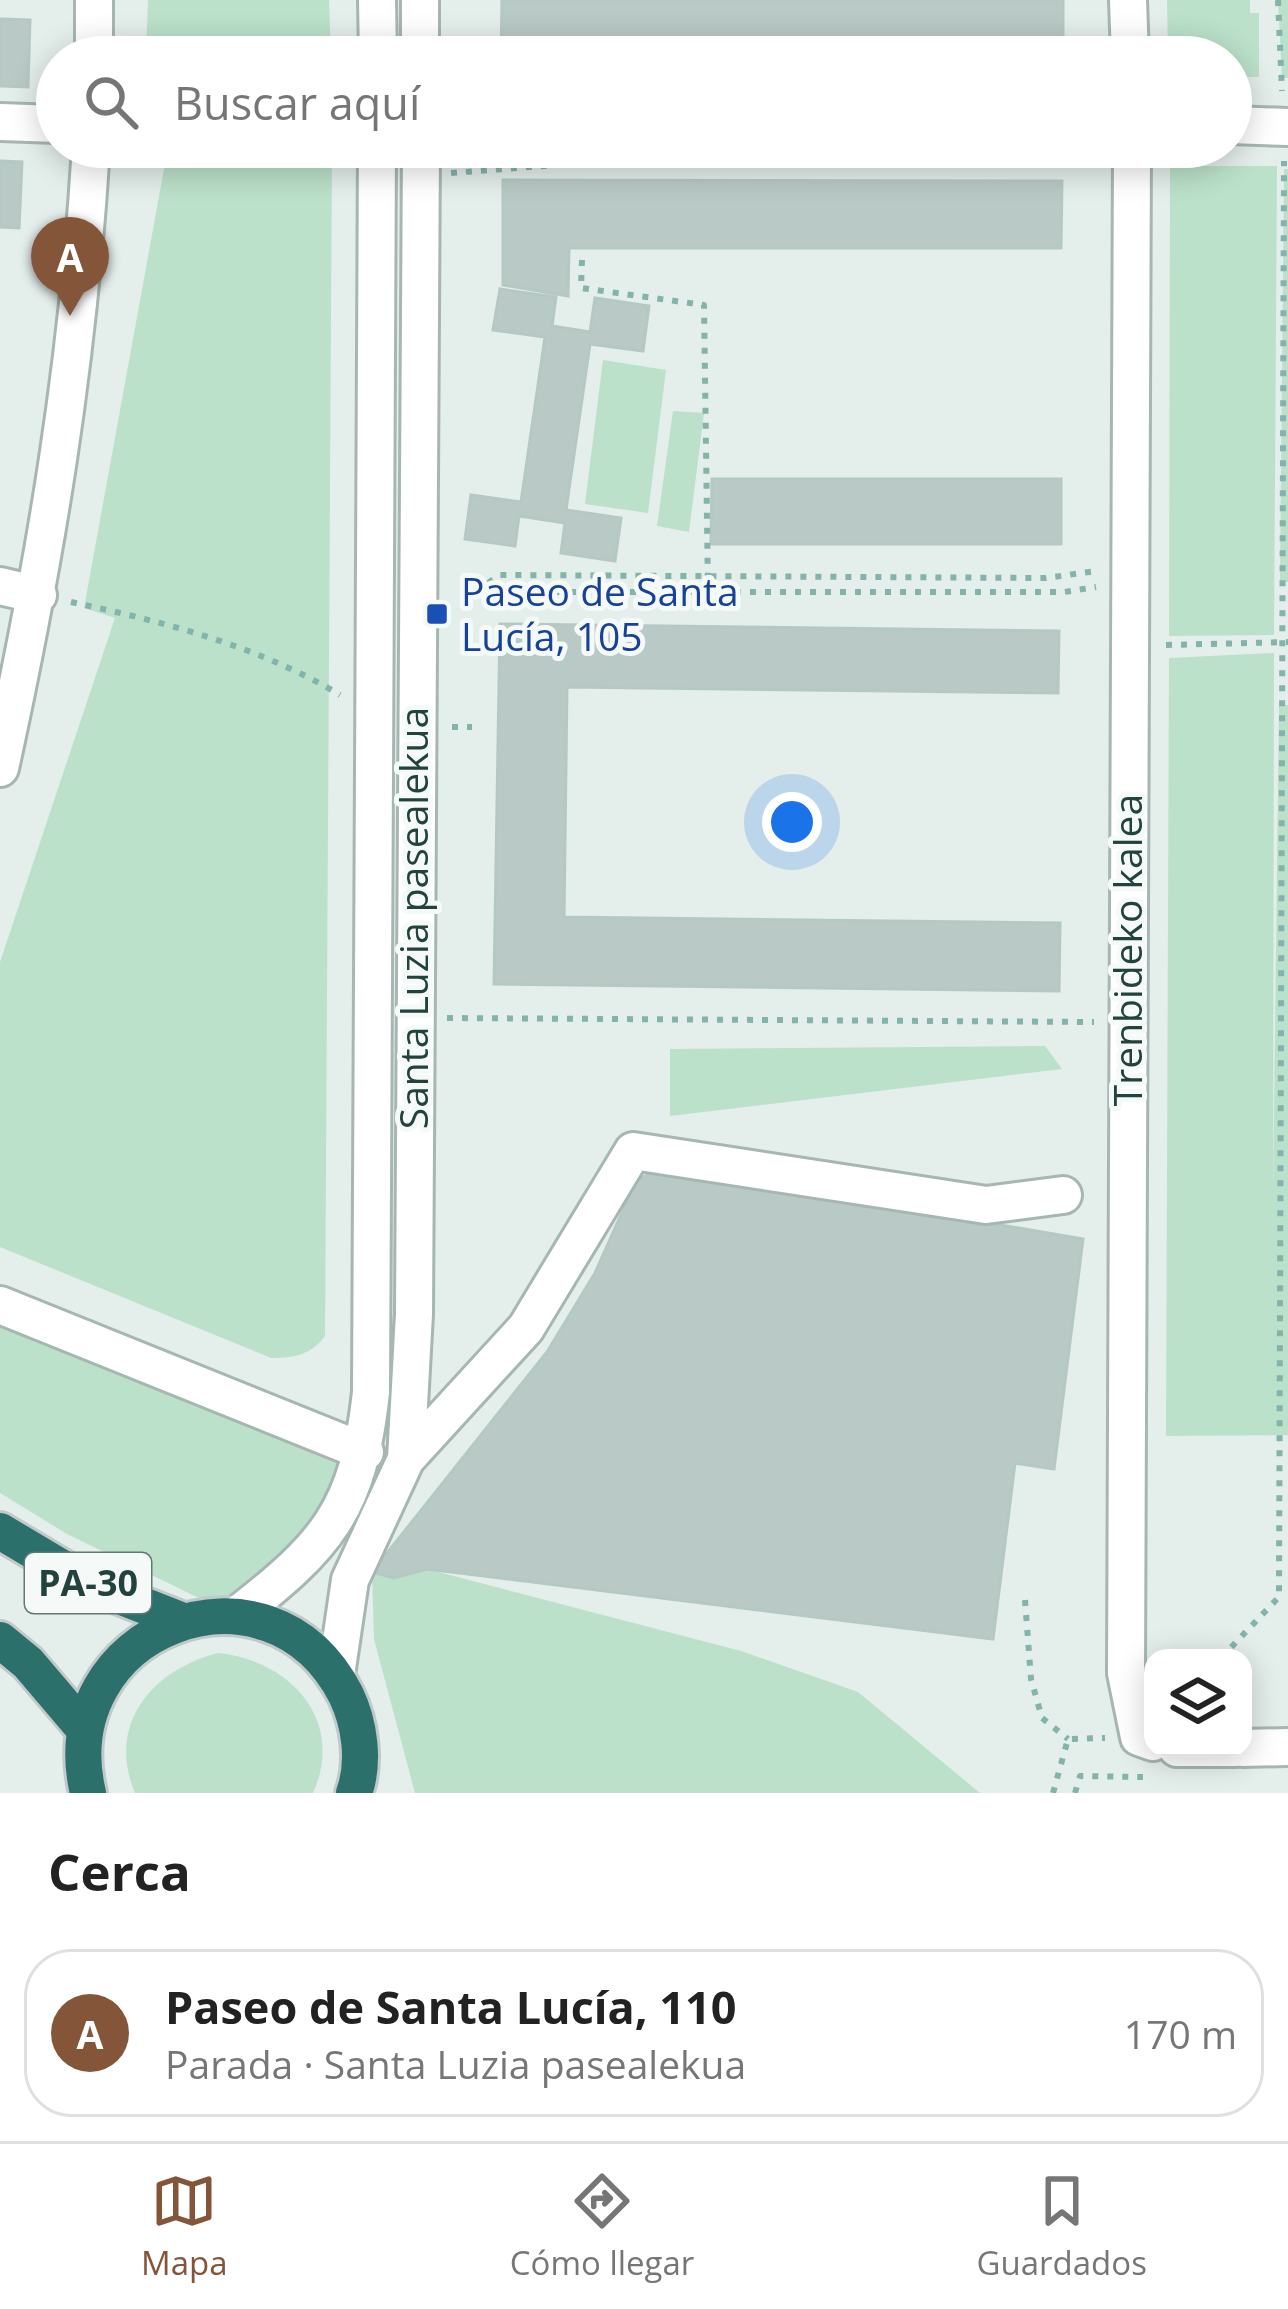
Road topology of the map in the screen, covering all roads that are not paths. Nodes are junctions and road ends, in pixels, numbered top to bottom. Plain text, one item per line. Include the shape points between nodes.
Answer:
1 (94, 0) edge
2 (377, 0) edge
3 (419, 0) edge
4 (1128, 0) edge
5 (94, 36) edge
6 (378, 36) edge
7 (420, 36) edge
8 (1129, 36) edge
9 (0, 122) edge
10 (36, 123) edge
11 (1252, 125) edge
12 (1285, 125) edge
13 (89, 168) edge
14 (377, 168) edge
15 (421, 168) edge
16 (1132, 168) edge
17 (0, 586) edge
18 (38, 595) junction
19 (0, 768) edge
20 (1063, 1196) dead end
21 (0, 1305) edge
22 (365, 1451) junction
23 (406, 1459) junction
24 (0, 1531) edge
25 (236, 1616) junction
26 (184, 1621) junction
27 (0, 1640) edge
28 (335, 1675) junction
29 (85, 1730) junction
30 (1144, 1733) edge
31 (1288, 1747) edge
32 (1252, 1748) edge
33 (88, 1793) edge
34 (354, 1793) edge

1 - 5 street
2 - 6 street
3 - 7 street
4 - 8 street
9 - 10 street
11 - 12 street
13 - 18 street via 69,406
14 - 22 street, Santa Luzia pasealekua
15 - 23 street, Santa Luzia pasealekua via 414,1314
16 - 30 street, Trenbideko kalea via 1126,1673
17 - 18 street
18 - 19 street
20 - 23 street via 986,1205 633,1151 526,1328
21 - 22 street
22 - 25 street, Santa Luzia pasealekua via 309,1559
23 - 28 street, Santa Luzia pasealekua via 350,1580
24 - 26 highway, PA-30 via 89,1584
25 - 26 highway, PA-30
25 - 28 highway, PA-30 via 291,1636
26 - 29 highway, PA-30 via 118,1661
27 - 29 highway, PA-30
28 - 34 highway, PA-30 via 360,1745
29 - 33 highway, PA-30
31 - 32 street

